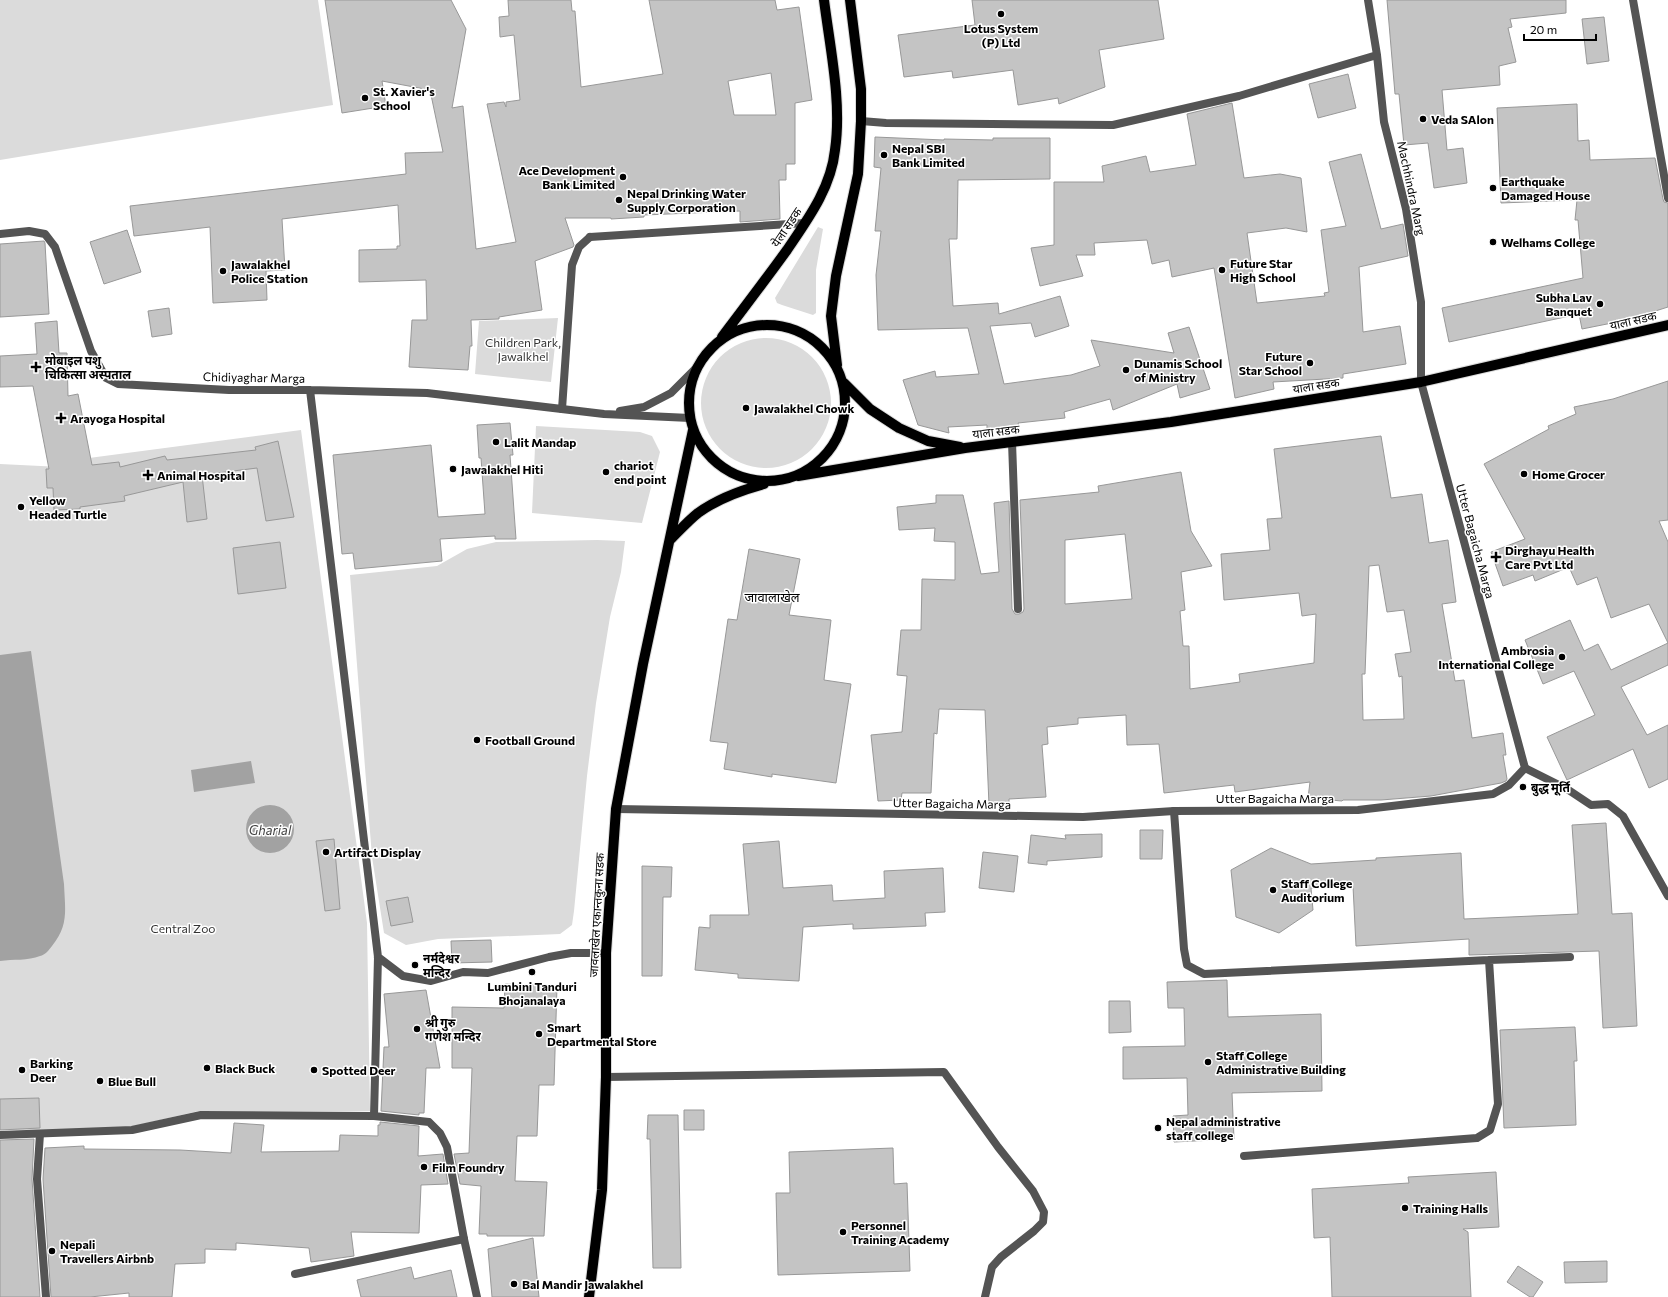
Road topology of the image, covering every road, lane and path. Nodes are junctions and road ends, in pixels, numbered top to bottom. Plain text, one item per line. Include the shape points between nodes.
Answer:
1 (824, 0) edge
2 (850, 0) edge
3 (1368, 0) edge
4 (1633, 0) edge
5 (1377, 55) junction
6 (861, 121) junction
7 (1668, 198) edge
8 (805, 223) junction
9 (0, 234) edge
10 (1668, 325) edge
11 (717, 343) junction
12 (837, 365) junction
13 (698, 366) junction
14 (1421, 382) junction
15 (844, 383) junction
16 (310, 390) junction
17 (562, 409) junction
18 (604, 414) junction
19 (690, 418) junction
20 (693, 430) junction
21 (1012, 442) junction
22 (965, 448) junction
23 (798, 476) junction
24 (768, 482) junction
25 (671, 538) junction
26 (1018, 609) dead end
27 (1525, 768) junction
28 (616, 809) junction
29 (1174, 811) junction
30 (1668, 896) edge
31 (606, 953) junction
32 (378, 957) junction
33 (1570, 957) dead end
34 (1489, 960) junction
35 (606, 1077) junction
36 (374, 1116) junction
37 (40, 1134) junction
38 (0, 1135) edge
39 (1244, 1156) dead end
40 (464, 1239) junction
41 (295, 1274) dead end
42 (46, 1297) edge
43 (477, 1297) edge
44 (589, 1297) edge
45 (985, 1297) edge

1 - 8 main road, येला सडक via 837,108 835,151 827,184
2 - 6 main road
3 - 5 street, Machhindra Marg
4 - 7 street
5 - 6 street via 1239,96 1113,125
5 - 14 street, Machhindra Marg via 1384,122 1406,209 1421,302
6 - 12 main road via 858,174 836,276 831,316
8 - 11 main road, येला सडक
8 - 17 street via 590,237 579,247 572,264
9 - 16 street, Chidiyaghar Marga via 29,231 44,234 55,247 91,351 106,378 118,384 229,390
10 - 14 main road, याला सडक
11 - 12 main road via 737,331 759,325 782,326 804,333 823,346
11 - 13 main road
12 - 15 main road
13 - 18 street, Chidiyaghar Marga via 672,393 651,404
13 - 19 main road via 691,382
14 - 21 main road, याला सडक via 1171,422
14 - 27 street, Utter Bagaicha Marga
15 - 22 main road via 870,409 899,428 928,441
15 - 23 main road via 846,411 838,438 822,461
16 - 17 street, Chidiyaghar Marga via 427,393
16 - 32 street
17 - 18 street, Chidiyaghar Marga
18 - 19 street, Chidiyaghar Marga
19 - 20 main road
20 - 24 main road via 705,451 722,468 744,479
20 - 25 main road, जावलाखेल एकान्तकुना सडक
21 - 22 main road, याला सडक
21 - 26 street
22 - 23 main road, याला सडक
23 - 24 main road
24 - 25 main road via 744,489 721,500 699,513
25 - 28 main road, जावलाखेल एकान्तकुना सडक via 643,664
27 - 29 street, Utter Bagaicha Marga via 1508,785 1493,794 1485,795 1358,810
27 - 30 street via 1591,805 1608,804 1623,816
28 - 29 street, Utter Bagaicha Marga via 1083,817
28 - 31 main road, जावलाखेल एकान्तकुना सडक
29 - 34 street via 1184,949 1187,965 1204,974
31 - 32 street via 571,953 488,973 463,972 431,981 403,976
31 - 35 main road, जावलाखेल एकान्तकुना सडक
32 - 36 street
33 - 34 street
34 - 39 street via 1498,1104 1490,1130 1477,1138
35 - 44 main road, जावलाखेल एकान्तकुना सडक via 602,1190
35 - 45 street via 944,1072 1033,1190 1044,1212 1043,1222 1001,1256 992,1267
36 - 37 street via 201,1115 132,1130
36 - 40 street via 429,1122 440,1133 447,1147
37 - 38 street
37 - 42 street via 37,1179
40 - 41 street
40 - 43 street

